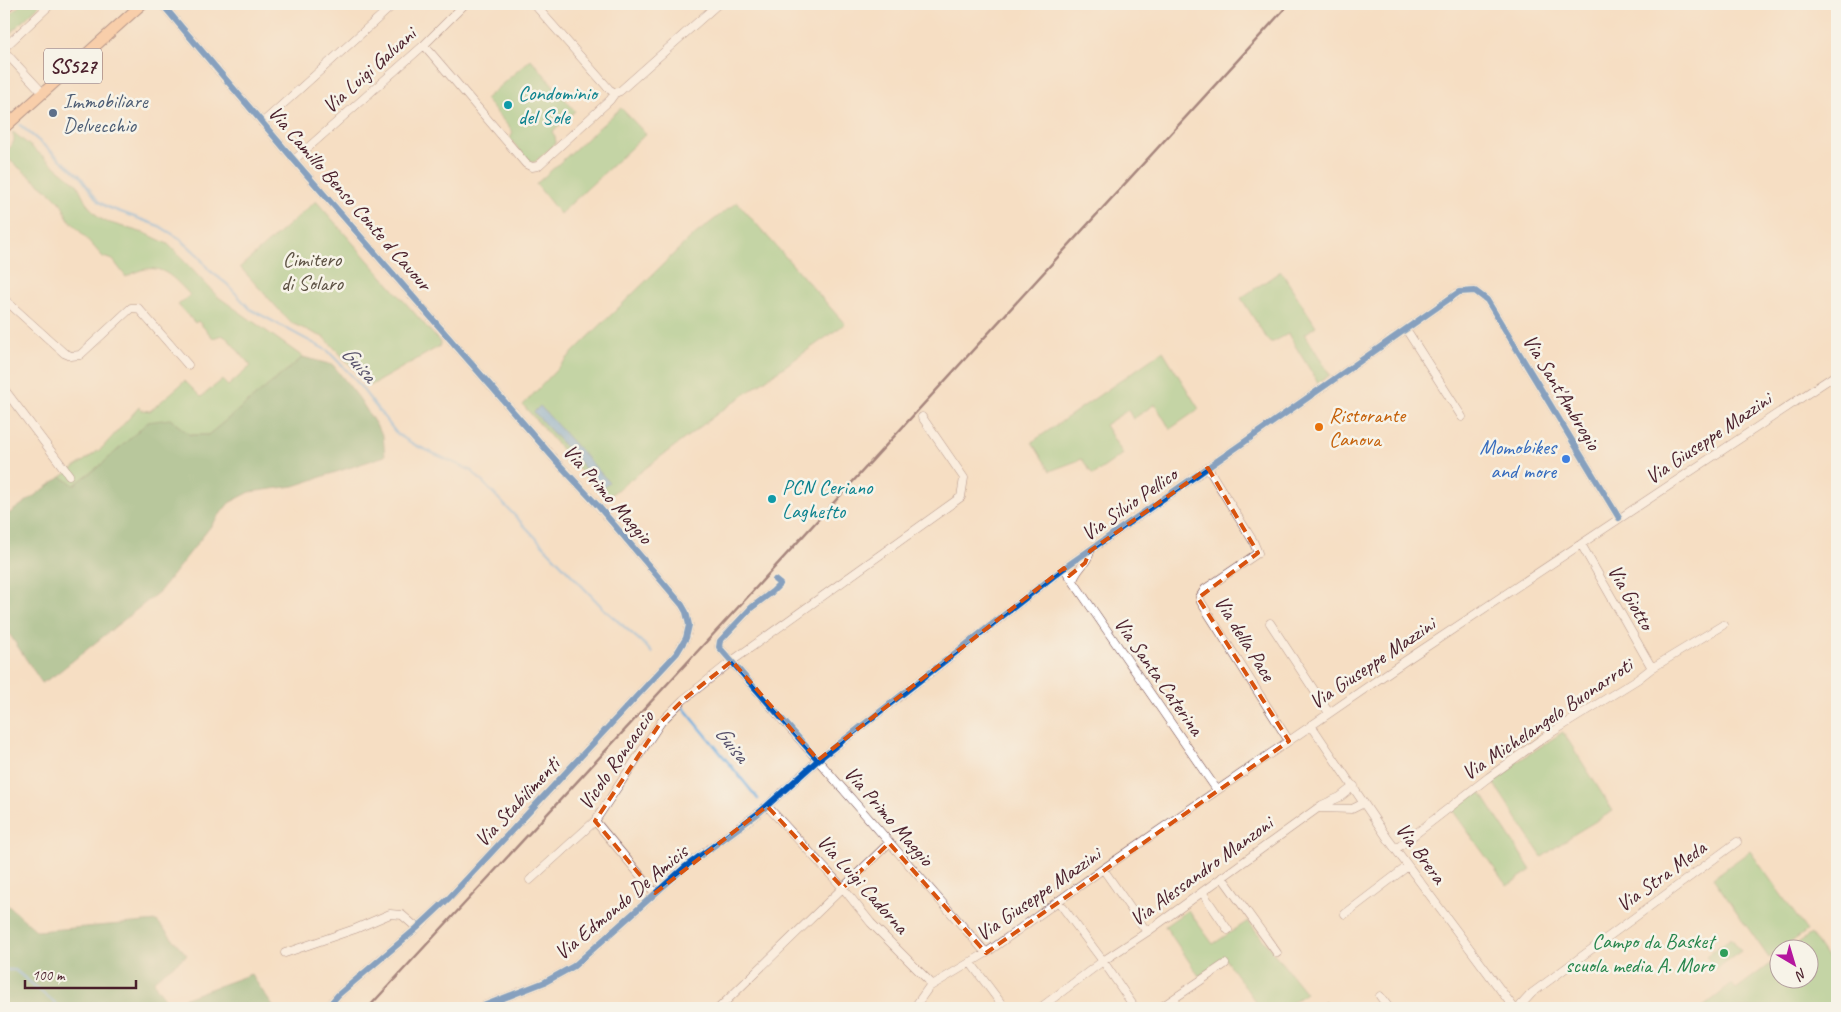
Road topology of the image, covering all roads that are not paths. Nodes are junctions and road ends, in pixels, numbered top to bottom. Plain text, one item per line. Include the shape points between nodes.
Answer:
1 (11, 4) edge
2 (51, 4) edge
3 (142, 4) edge
4 (162, 4) edge
5 (394, 4) edge
6 (465, 4) edge
7 (534, 4) edge
8 (718, 4) edge
9 (4, 10) edge
10 (424, 45) junction
11 (4, 50) edge
12 (43, 93) junction
13 (615, 93) junction
14 (262, 123) junction
15 (4, 128) edge
16 (294, 160) junction
17 (1470, 290) joint
18 (4, 299) edge
19 (1406, 329) junction
20 (188, 365) dead end
21 (1837, 374) edge
22 (4, 389) edge
23 (516, 413) joint
24 (922, 417) dead end
25 (1462, 417) dead end
26 (1208, 468) junction
27 (69, 475) dead end
28 (1620, 518) junction
29 (1581, 544) junction
30 (1090, 551) junction
31 (1064, 568) junction
32 (1073, 581) junction
33 (772, 592) dead end
34 (675, 597) joint
35 (1270, 623) dead end
36 (1723, 624) dead end
37 (732, 661) junction
38 (1652, 668) junction
39 (1329, 713) junction
40 (1311, 725) junction
41 (1289, 741) junction
42 (818, 760) junction
43 (1354, 786) junction
44 (1217, 790) junction
45 (1364, 803) junction
46 (767, 806) junction
47 (1318, 808) junction
48 (595, 821) junction
49 (1737, 842) dead end
50 (889, 843) junction
51 (1396, 849) junction
52 (1408, 866) junction
53 (1103, 869) junction
54 (1222, 877) junction
55 (530, 880) dead end
56 (843, 888) junction
57 (1202, 892) junction
58 (655, 893) junction
59 (1058, 900) junction
60 (1345, 914) dead end
61 (417, 928) junction
62 (1228, 930) dead end
63 (1148, 932) junction
64 (285, 953) dead end
65 (986, 953) junction
66 (1277, 953) dead end
67 (1103, 961) junction
68 (970, 962) junction
69 (1225, 964) dead end
70 (930, 987) junction
71 (1380, 996) dead end
72 (1003, 1006) dead end
73 (1520, 1007) edge
74 (327, 1008) edge
75 (478, 1008) edge
76 (720, 1008) edge
77 (914, 1008) edge
78 (1040, 1008) edge
79 (1135, 1008) edge
80 (1160, 1008) edge
81 (1389, 1008) edge

1 - 9 street
2 - 11 street
3 - 12 main road, SS527
4 - 14 street, Via Camillo Benso Conte d Cavour
5 - 14 street
6 - 10 street, Via Luigi Galvani
7 - 13 street
8 - 13 street
10 - 13 street via 526,164 532,167 541,163
10 - 16 street, Via Luigi Galvani
11 - 12 street
12 - 15 main road, SS527
14 - 16 street, Via Camillo Benso Conte d Cavour
16 - 23 street, Via Camillo Benso Conte d Cavour
17 - 19 street, Via Silvio Pellico via 1459,292
17 - 28 street, Via Sant'Ambrogio via 1481,294 1492,306
18 - 20 street via 70,356 80,355 131,308 138,308
19 - 25 street
19 - 26 street, Via Silvio Pellico
21 - 28 street, Via Giuseppe Mazzini
22 - 27 street
23 - 34 street, Via Primo Maggio
24 - 37 street, Vicolo Roncaccio via 964,478 961,497
26 - 30 street, Via Silvio Pellico
26 - 41 street, Via della Pace via 1258,553 1205,589 1201,602
28 - 29 street, Via Giuseppe Mazzini
29 - 38 street, Via Giotto
29 - 39 street, Via Giuseppe Mazzini
30 - 31 street, Via Silvio Pellico
30 - 32 street
31 - 32 street, Via Santa Caterina
31 - 42 street, Via Silvio Pellico
32 - 44 street, Via Santa Caterina
33 - 37 street, Via Primo Maggio via 751,608 720,641 719,647
34 - 61 street, Via Stabilimenti via 686,612 689,625 677,653 467,880
35 - 39 street
36 - 38 street, Via Michelangelo Buonarroti
37 - 42 street, Via Primo Maggio
37 - 48 street, Vicolo Roncaccio via 661,722
38 - 51 street, Via Michelangelo Buonarroti via 1546,736
39 - 40 street, Via Giuseppe Mazzini
40 - 41 street, Via Giuseppe Mazzini
40 - 43 street, Via Brera
41 - 44 street, Via Giuseppe Mazzini
42 - 46 street, Via Edmondo De Amicis
42 - 50 street, Via Primo Maggio
43 - 45 street, Via Brera
43 - 47 street, Via Alessandro Manzoni
44 - 53 street, Via Giuseppe Mazzini
45 - 47 street via 1352,809
45 - 51 street, Via Brera
46 - 56 street, Via Luigi Cadorna
46 - 58 street, Via Edmondo De Amicis
47 - 54 street, Via Alessandro Manzoni
48 - 55 street, Vicolo Roncaccio
48 - 58 street
49 - 73 street, Via Stra Meda via 1532,993
50 - 56 street
50 - 65 street, Via Primo Maggio
51 - 52 street, Via Brera
52 - 60 street
52 - 73 street, Via Brera via 1507,998
53 - 59 street, Via Giuseppe Mazzini
53 - 63 street
54 - 57 street, Via Alessandro Manzoni
54 - 66 street
56 - 70 street, Via Luigi Cadorna via 871,923 930,982
56 - 76 street
57 - 62 street
57 - 63 street, Via Alessandro Manzoni
58 - 75 street, Via Edmondo De Amicis via 563,973
59 - 65 street, Via Giuseppe Mazzini
59 - 67 street
61 - 64 street via 402,915 390,914
61 - 74 street, Via Stabilimenti
63 - 67 street, Via Alessandro Manzoni
65 - 68 street, Via Giuseppe Mazzini
67 - 78 street, Via Alessandro Manzoni
67 - 79 street
68 - 70 street, Via Giuseppe Mazzini
68 - 72 street
69 - 80 street
70 - 77 street
71 - 81 street

